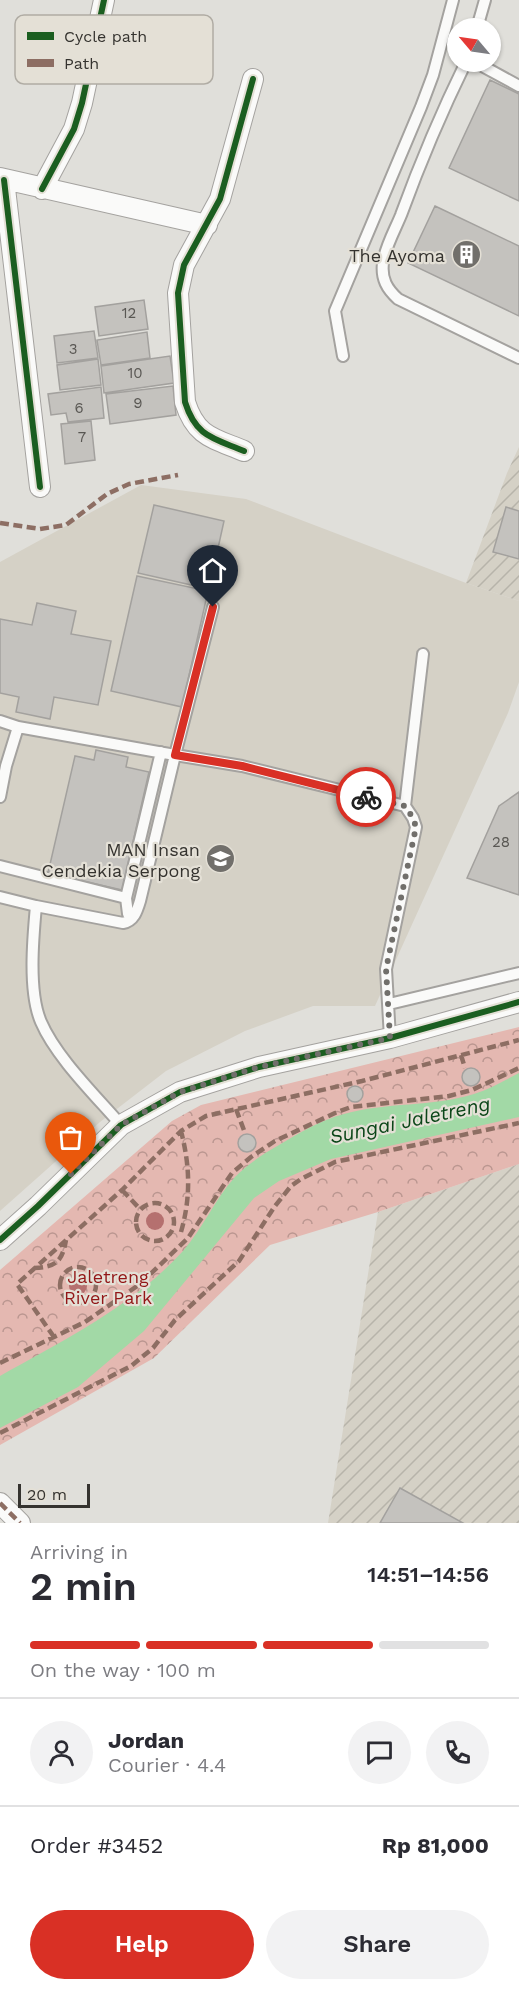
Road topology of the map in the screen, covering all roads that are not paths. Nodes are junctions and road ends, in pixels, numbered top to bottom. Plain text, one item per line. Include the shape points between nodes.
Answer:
1 (105, 0) edge
2 (453, 0) edge
3 (485, 0) edge
4 (102, 15) edge
5 (480, 18) edge
6 (461, 72) edge
7 (493, 72) edge
8 (253, 79) dead end
9 (86, 84) edge
10 (519, 86) edge
11 (2, 179) edge
12 (42, 189) junction
13 (207, 225) junction
14 (343, 356) dead end
15 (519, 358) edge
16 (244, 451) dead end
17 (40, 487) dead end
18 (213, 607) dead end
19 (423, 654) dead end
20 (0, 722) edge
21 (18, 727) junction
22 (161, 752) junction
23 (175, 755) junction
24 (0, 797) edge
25 (405, 806) junction
26 (0, 866) edge
27 (0, 897) edge
28 (126, 898) junction
29 (36, 906) junction
30 (133, 917) junction
31 (519, 973) edge
32 (519, 1002) edge
33 (389, 1004) junction
34 (390, 1038) junction
35 (121, 1125) junction
36 (0, 1240) edge
37 (0, 1503) edge
38 (21, 1523) edge

1 - 4 street
2 - 14 lane via 425,97 335,311
3 - 5 lane
6 - 15 lane via 407,197 383,261 383,274 386,288 398,299
7 - 10 lane
8 - 13 street via 220,200
9 - 12 street via 74,129
11 - 12 street
11 - 17 street
12 - 13 street
13 - 16 street via 184,265 178,293 185,402 199,430
18 - 23 lane
19 - 25 lane
20 - 21 lane
21 - 22 lane
21 - 24 lane
22 - 23 lane
22 - 28 lane
23 - 25 lane via 242,766
23 - 30 lane
25 - 33 lane via 416,827 386,969
26 - 28 lane
27 - 29 lane
28 - 30 lane via 128,914
29 - 30 lane via 123,923
29 - 35 lane via 33,946 40,1020 78,1076
31 - 33 lane
32 - 34 street
33 - 34 lane
34 - 35 street via 259,1067 180,1092
35 - 36 street
37 - 38 street

